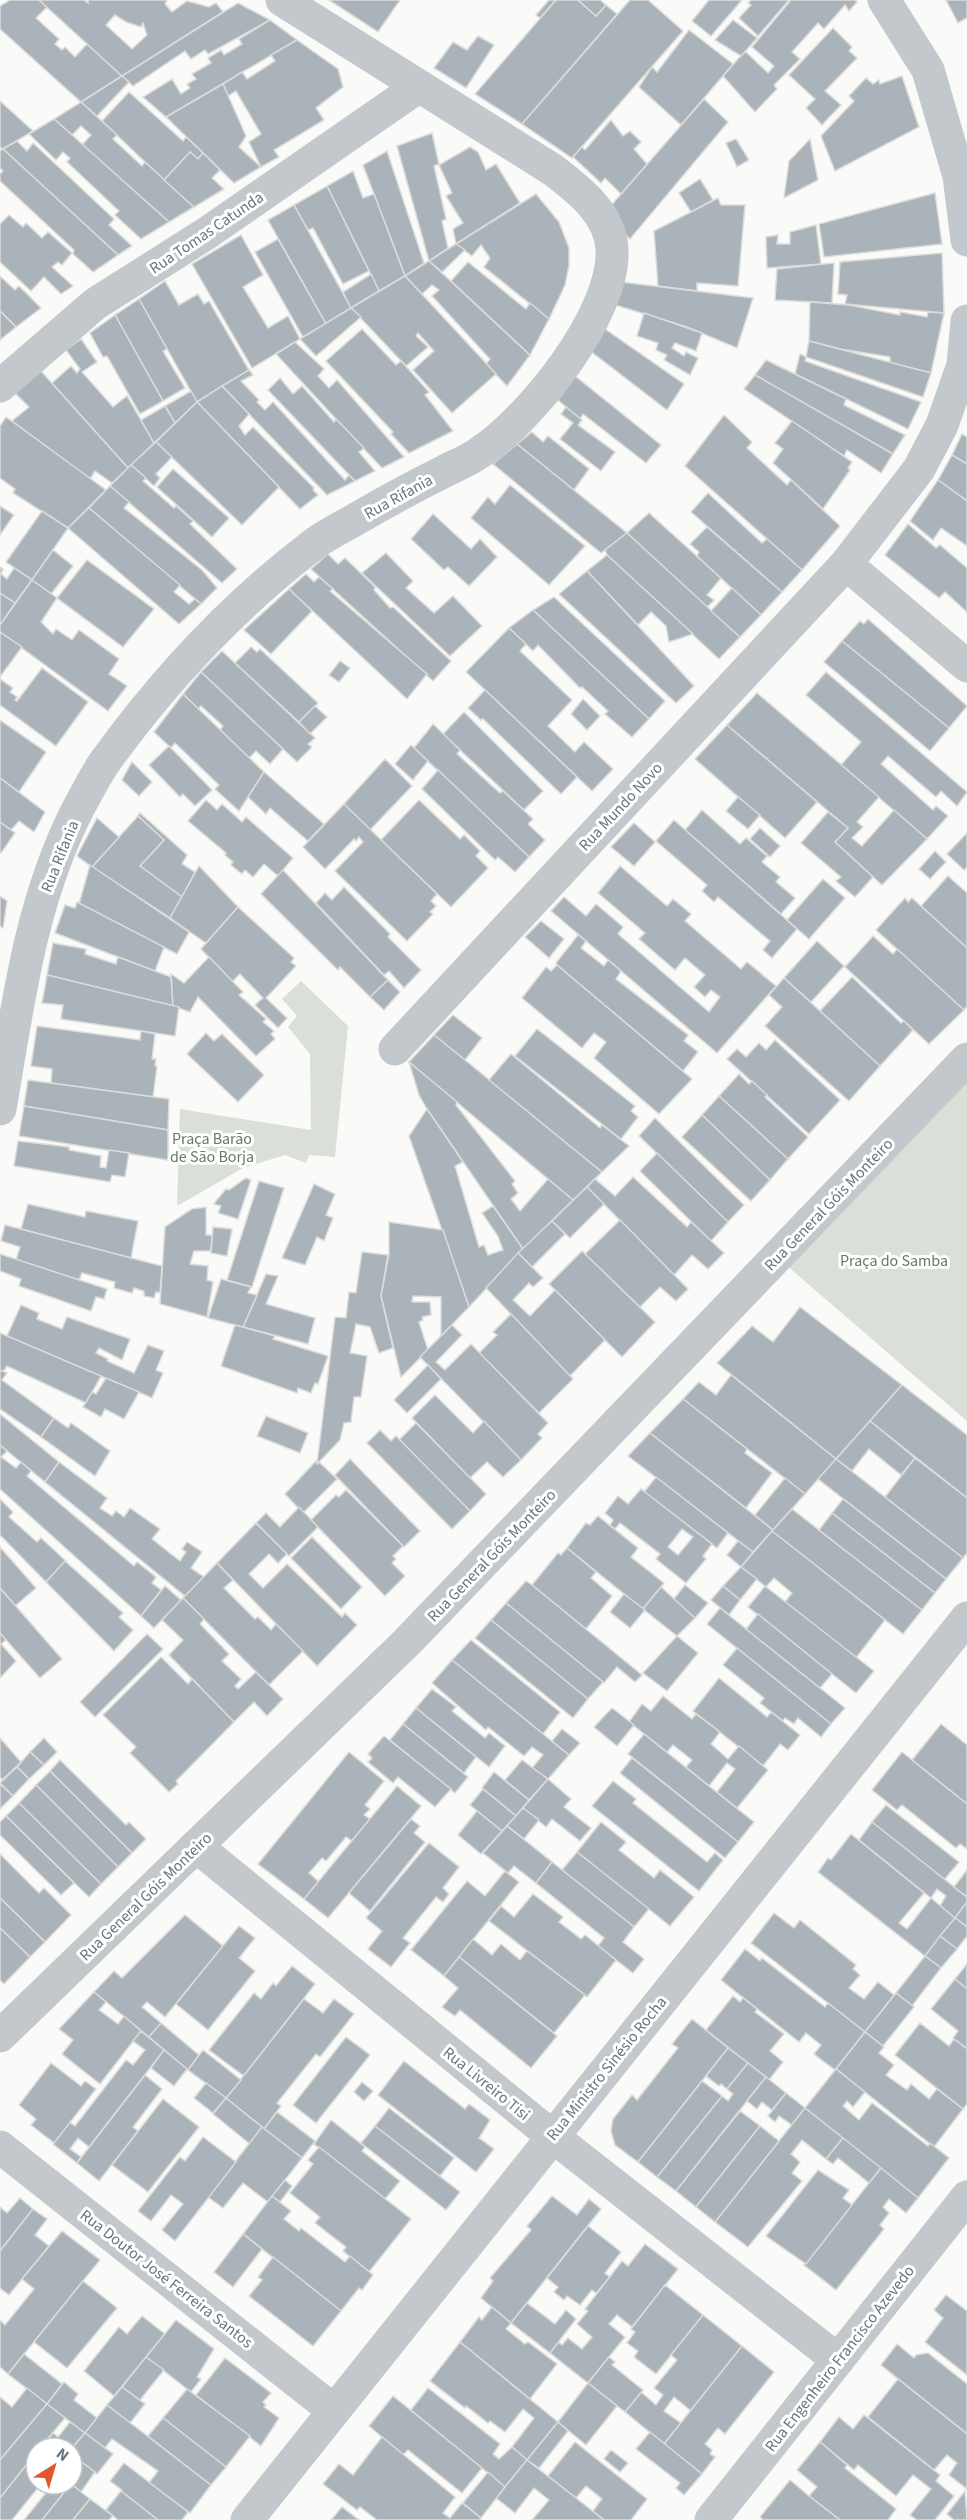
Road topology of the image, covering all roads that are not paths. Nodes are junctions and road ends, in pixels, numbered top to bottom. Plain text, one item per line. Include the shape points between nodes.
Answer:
1 (282, 0) edge
2 (884, 0) edge
3 (418, 87) junction
4 (967, 240) edge
5 (967, 321) edge
6 (0, 386) edge
7 (846, 564) junction
8 (967, 666) edge
9 (395, 1049) dead end
10 (967, 1059) edge
11 (0, 1109) edge
12 (967, 1618) edge
13 (196, 1846) junction
14 (0, 2036) edge
15 (552, 2136) junction
16 (0, 2147) edge
17 (967, 2197) edge
18 (838, 2360) junction
19 (333, 2410) junction
20 (247, 2520) edge
21 (711, 2520) edge

1 - 3 street, Rua Rifania
2 - 4 street via 928,70 959,177
3 - 6 street, Rua Tomas Catunda via 207,233 95,304
3 - 11 street, Rua Rifania via 553,170 586,196 604,221 613,248 606,288 563,368 521,418 479,453 393,497 316,543 231,614 153,699 102,766 48,877 29,944
5 - 7 street, Rua Mundo Novo via 963,365 937,434 919,469
7 - 8 street
7 - 9 street, Rua Mundo Novo
10 - 13 street, Rua General Góis Monteiro via 407,1642
12 - 15 street, Rua Ministro Sinésio Rocha
13 - 14 street, Rua General Góis Monteiro
13 - 15 street, Rua Livreiro Tisi
15 - 18 street, Rua Livreiro Tisi
15 - 19 street, Rua Ministro Sinésio Rocha
16 - 19 street, Rua Doutor José Ferreira Santos
17 - 18 street, Rua Engenheiro Francisco Azevedo
18 - 21 street, Rua Engenheiro Francisco Azevedo
19 - 20 street, Rua Ministro Sinésio Rocha

